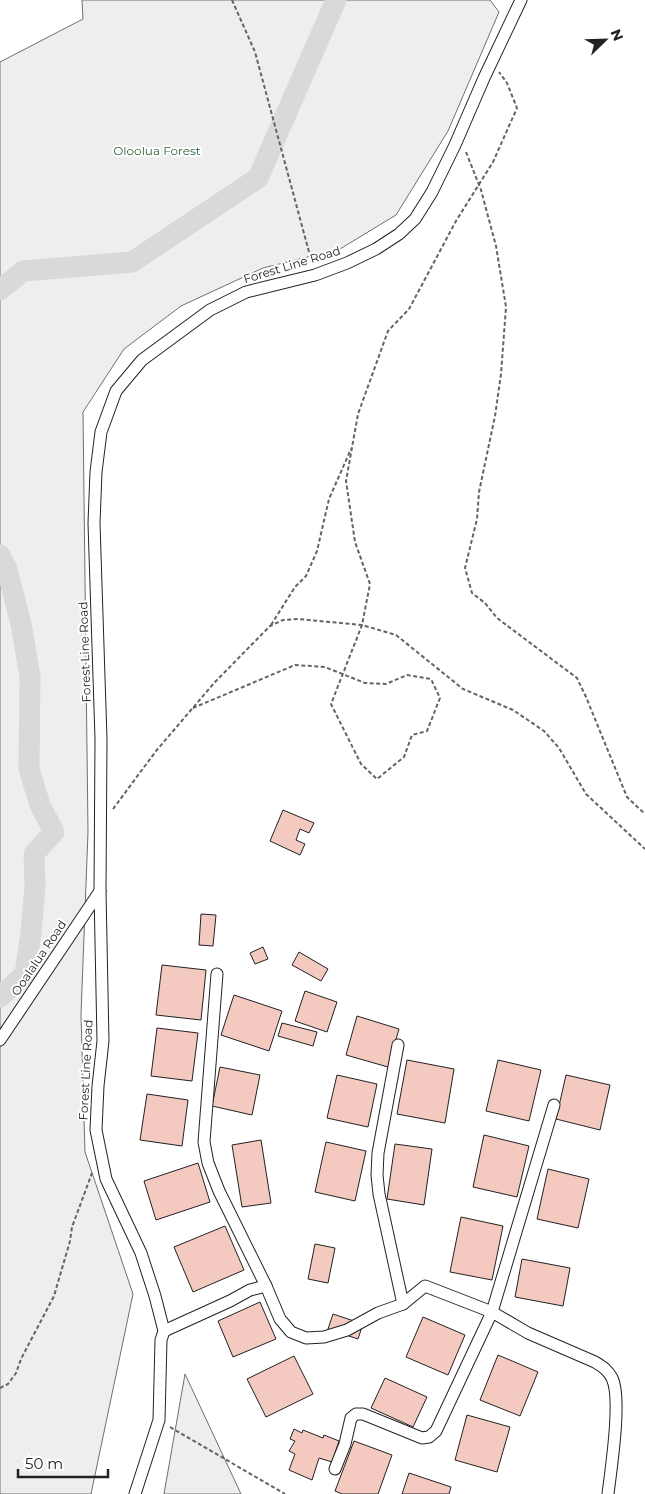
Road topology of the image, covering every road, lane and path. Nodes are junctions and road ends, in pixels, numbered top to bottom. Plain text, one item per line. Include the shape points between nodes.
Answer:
1 (232, 0) edge
2 (521, 0) edge
3 (492, 62) junction
4 (459, 135) junction
5 (479, 184) junction
6 (315, 275) junction
7 (352, 445) junction
8 (362, 625) junction
9 (270, 626) junction
10 (343, 674) junction
11 (193, 708) junction
12 (112, 811) dead end
13 (645, 814) edge
14 (645, 849) edge
15 (100, 891) junction
16 (217, 974) dead end
17 (0, 1040) edge
18 (398, 1045) dead end
19 (554, 1105) dead end
20 (100, 1152) junction
21 (266, 1286) junction
22 (403, 1304) junction
23 (492, 1312) junction
24 (164, 1331) junction
25 (0, 1388) edge
26 (159, 1420) junction
27 (335, 1469) dead end
28 (135, 1494) edge
29 (285, 1494) edge
30 (608, 1494) edge

1 - 6 path via 255,52
2 - 3 street, Forest Line Road
3 - 4 street, Forest Line Road
3 - 5 path via 507,83 517,108 493,162
4 - 5 path
4 - 6 street, Forest Line Road via 432,192 415,219 376,249
5 - 7 path via 408,309 388,330 358,414
5 - 13 path via 496,246 506,307 495,416 465,568 472,593 486,603 497,618 577,678 627,798
6 - 15 street, Forest Line Road via 246,292 210,310 179,332 142,360 116,392 101,432 94,523 101,739
7 - 8 path via 346,481 355,542 370,584
7 - 9 path via 329,499 317,551 306,576
8 - 9 path via 298,619 283,620
8 - 10 path
8 - 14 path via 396,635 462,689 513,710 544,731 559,748 586,794
9 - 11 path
10 - 10 path via 331,704 361,764 378,780 404,757 412,735 427,731 440,698 431,679 407,675 386,684 365,683
10 - 11 path via 325,667 295,665
11 - 12 path via 156,751
15 - 17 street, Ooalalua Road
15 - 20 street, Forest Line Road via 103,1041 96,1130
16 - 21 street via 204,1142 219,1191
18 - 22 street via 378,1153 377,1175
19 - 23 street
20 - 24 street, Forest Line Road via 106,1179 141,1253
20 - 25 path via 72,1227 54,1296 16,1373 8,1384
21 - 22 street via 280,1319 291,1332 306,1338 347,1330
21 - 24 street via 250,1290
22 - 23 street via 425,1286
23 - 27 street via 436,1432 422,1438 356,1414 351,1418
23 - 30 street via 528,1333 605,1368 617,1395
24 - 26 street, Forest Line Road
26 - 28 street, Forest Line Road
26 - 29 path

